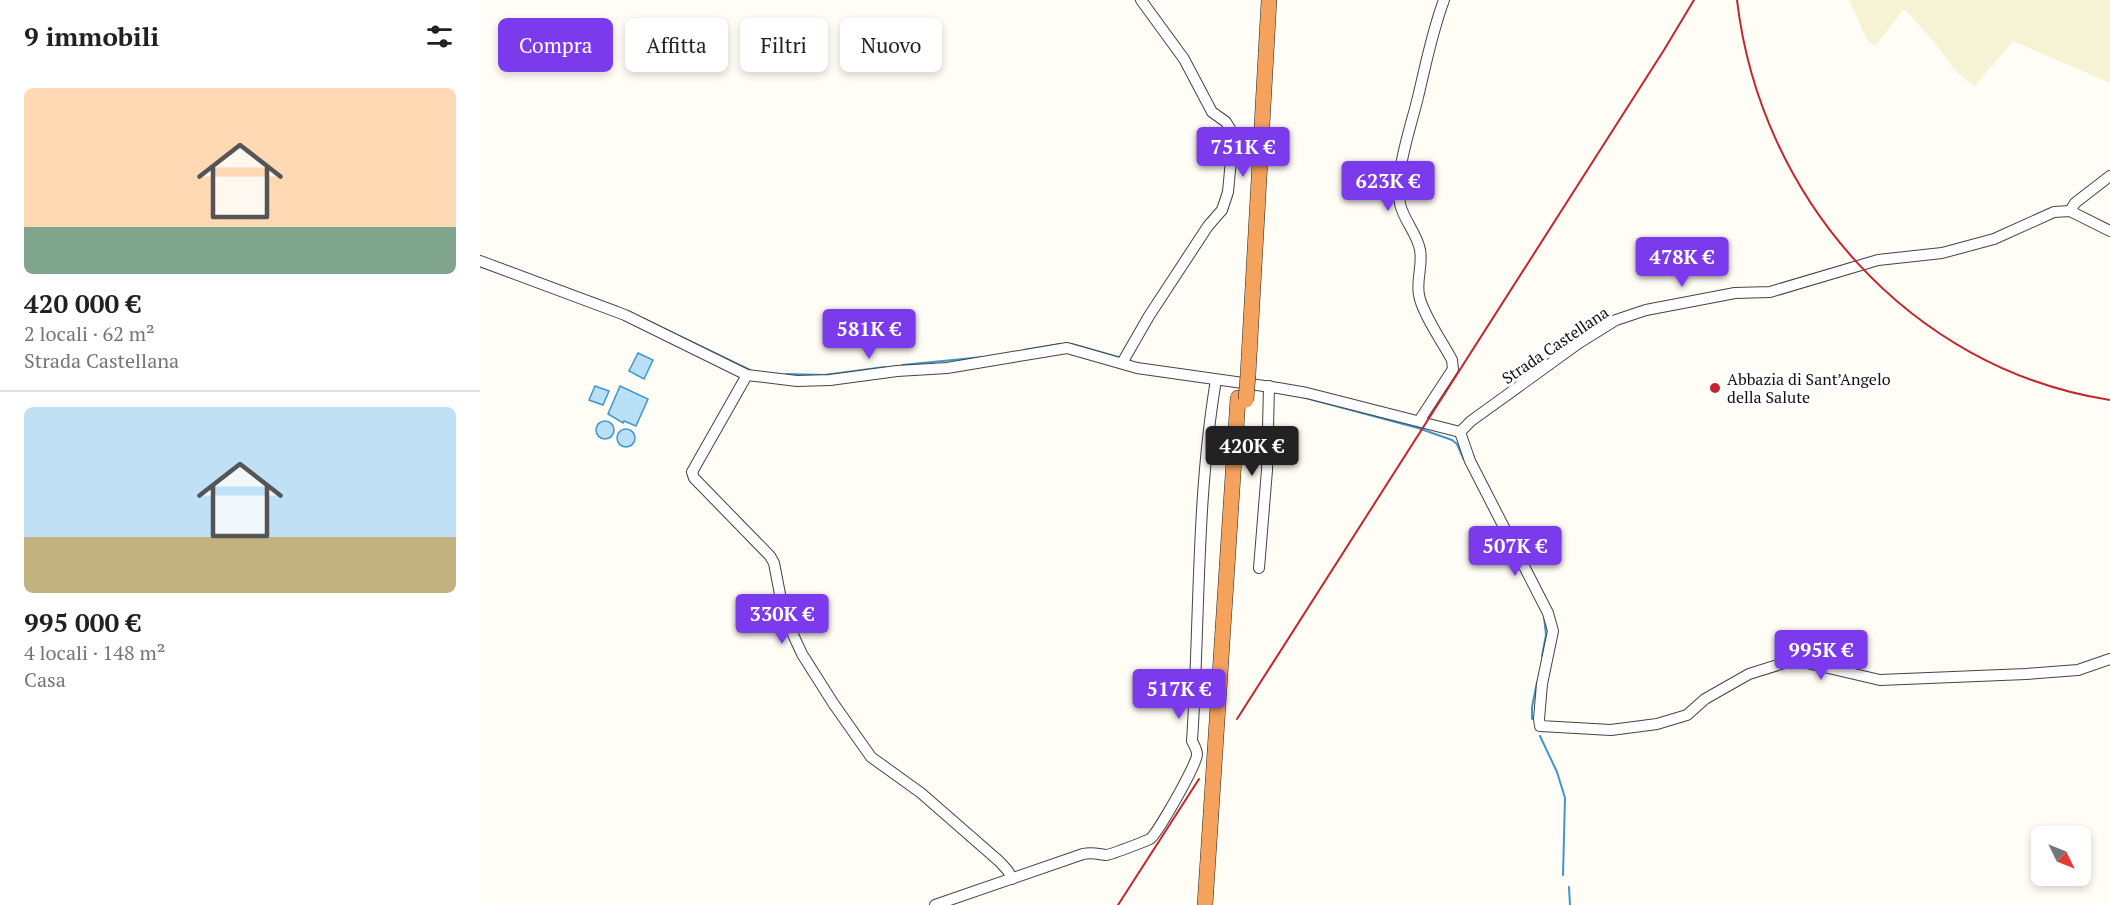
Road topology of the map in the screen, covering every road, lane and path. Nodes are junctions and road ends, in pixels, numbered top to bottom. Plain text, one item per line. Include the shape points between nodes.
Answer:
1 (1141, 0) edge
2 (1444, 0) edge
3 (1267, 2) edge
4 (2110, 176) edge
5 (2070, 210) junction
6 (2110, 231) edge
7 (480, 261) edge
8 (1124, 359) junction
9 (747, 375) junction
10 (1216, 380) junction
11 (1269, 386) junction
12 (1242, 399) junction
13 (1419, 421) junction
14 (1460, 432) junction
15 (1260, 568) dead end
16 (2110, 659) edge
17 (1012, 879) junction
18 (935, 905) edge
19 (1204, 905) edge
20 (1213, 905) edge

1 - 8 street via 1184,59 1212,112 1232,132 1231,160 1222,210
2 - 13 street via 1409,125 1399,189 1403,215 1420,250 1419,294 1453,369
3 - 12 highway, bridge
4 - 5 street
5 - 6 street
5 - 14 street, Strada Castellana via 2054,212 1994,239 1942,253 1878,260 1770,292 1735,293 1646,310 1616,320
7 - 9 street via 625,315
8 - 9 street via 1067,348 947,368 830,380
8 - 10 street via 1137,368
9 - 17 street via 692,475 770,556 784,615 802,654 872,757 921,793 1000,862
10 - 11 street
10 - 17 street via 1201,544 1192,741 1198,752 1196,763 1153,837 1113,854 1083,854
11 - 13 street
11 - 15 street
12 - 19 highway
12 - 20 highway
13 - 14 street
14 - 16 street via 1470,461 1548,613 1552,631 1542,684 1540,726 1611,730 1657,724 1687,715 1705,699 1749,674 1794,660 1880,680 2078,670
17 - 18 street

